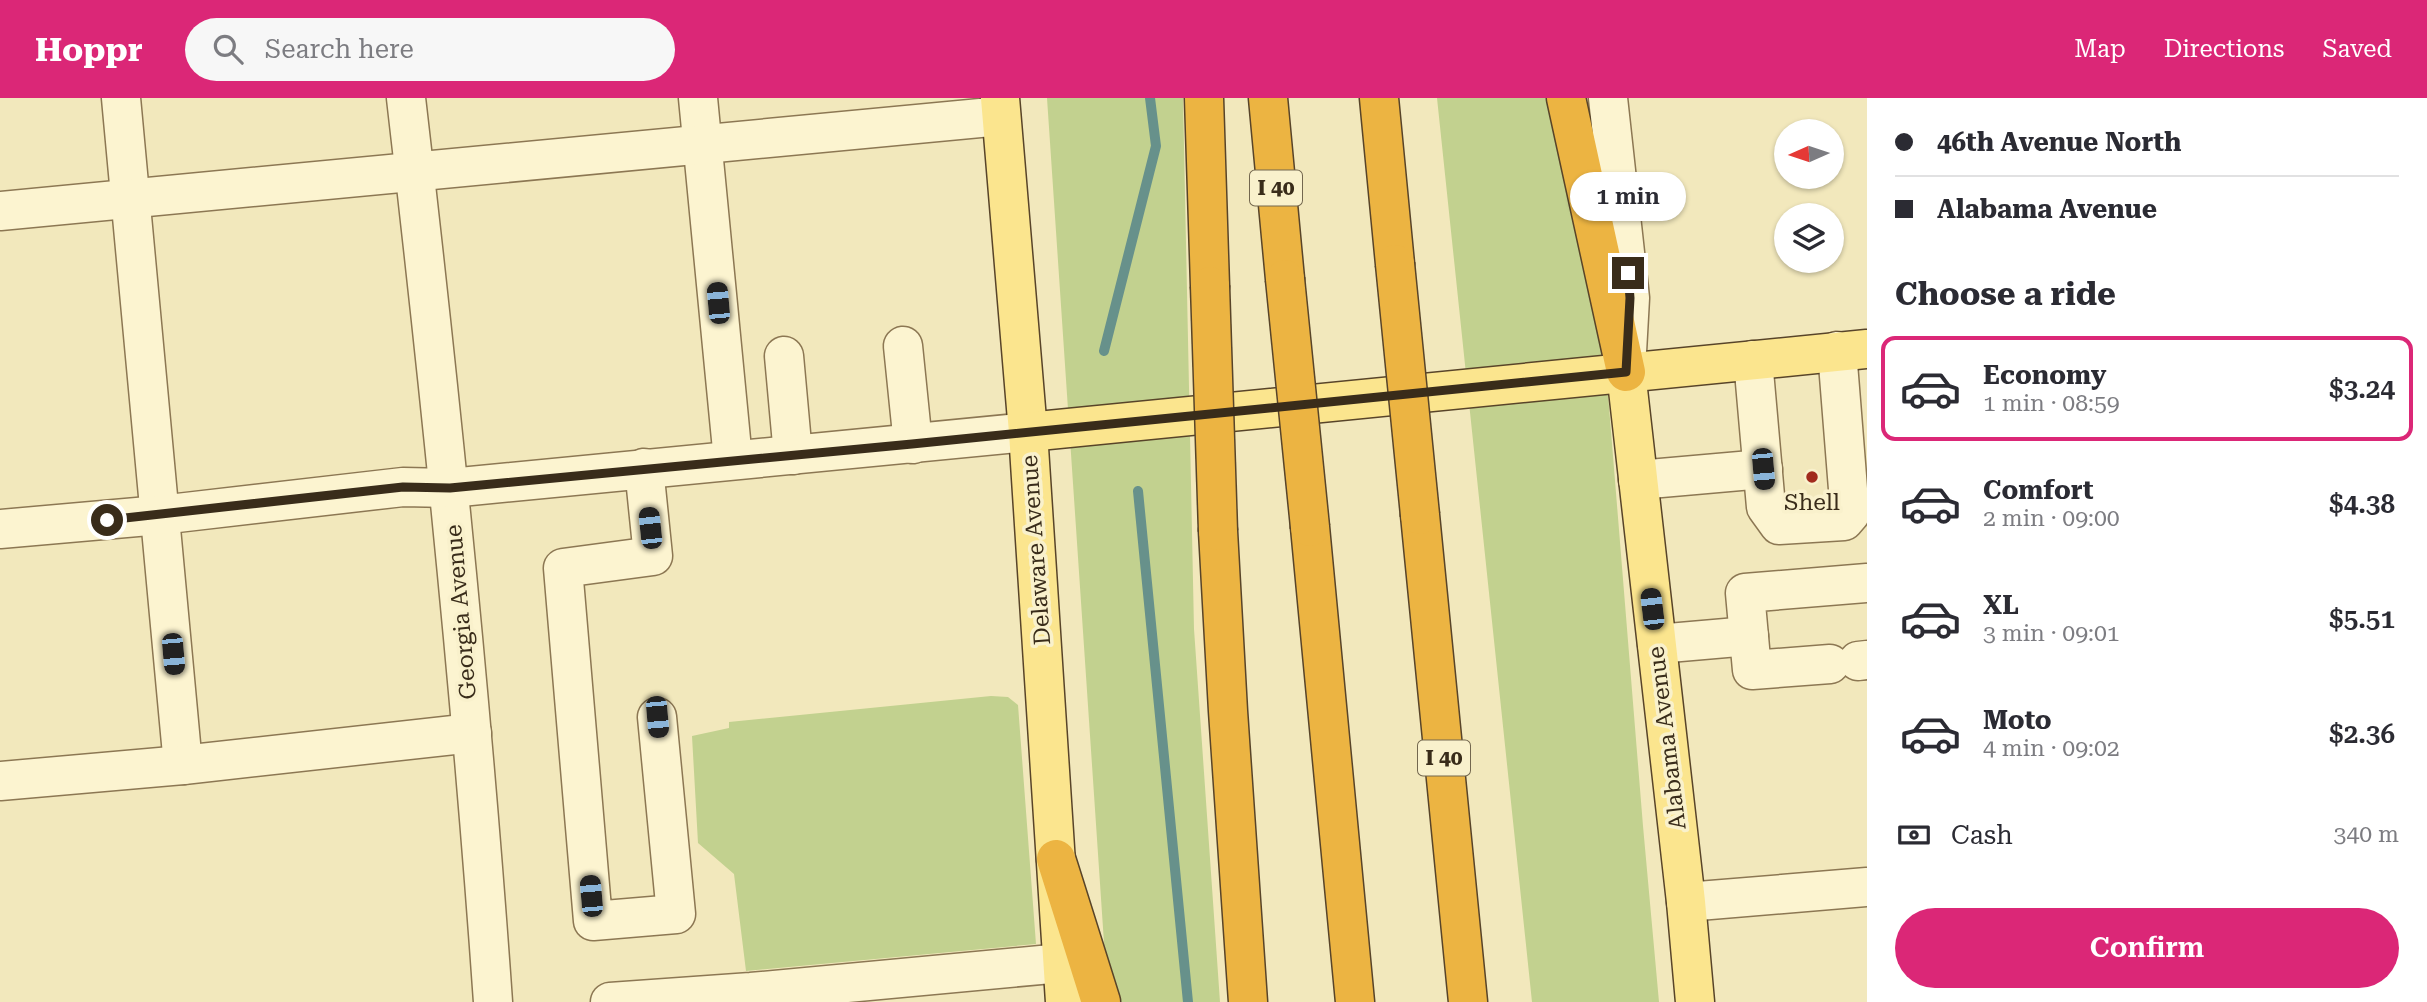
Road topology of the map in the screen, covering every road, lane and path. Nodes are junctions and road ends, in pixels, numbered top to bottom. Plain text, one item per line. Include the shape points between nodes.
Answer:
1 (121, 98) edge
2 (406, 98) edge
3 (698, 98) edge
4 (1204, 98) edge
5 (1268, 98) edge
6 (1379, 98) edge
7 (1566, 98) edge
8 (1608, 98) edge
9 (1001, 107) edge
10 (703, 146) junction
11 (415, 174) junction
12 (131, 200) junction
13 (0, 211) edge
14 (903, 346) dead end
15 (1852, 350) edge
16 (784, 356) dead end
17 (1753, 360) junction
18 (1626, 372) junction
19 (1028, 432) junction
20 (912, 444) junction
21 (793, 454) junction
22 (733, 460) junction
23 (644, 468) junction
24 (1763, 469) junction
25 (1638, 480) junction
26 (450, 488) junction
27 (160, 515) junction
28 (0, 530) edge
29 (1867, 583) edge
30 (1657, 644) junction
31 (1751, 653) junction
32 (1852, 662) edge
33 (657, 717) dead end
34 (472, 733) junction
35 (183, 765) junction
36 (0, 781) edge
37 (1056, 859) junction
38 (1867, 887) edge
39 (1686, 902) junction
40 (1062, 963) junction
41 (493, 1002) edge
42 (610, 1002) edge
43 (1065, 1002) edge
44 (1101, 1002) edge
45 (1248, 1002) edge
46 (1355, 1002) edge
47 (1468, 1002) edge
48 (1695, 1002) edge

1 - 12 street
2 - 11 street, Georgia Avenue
3 - 10 street
4 - 45 highway, bridge via 1218,531
5 - 46 highway, I 40, bridge
6 - 47 highway, I 40, bridge
7 - 18 highway
8 - 18 street, Alabama Avenue via 1630,298
9 - 10 street
9 - 19 main road, Delaware Avenue
10 - 11 street
10 - 22 street
11 - 12 street
11 - 26 street, Georgia Avenue
12 - 13 street
12 - 27 street
14 - 20 street
15 - 17 main road
15 - 24 street via 1850,514 1844,521 1779,525 1766,507
16 - 21 street
17 - 18 main road
17 - 24 street
18 - 19 main road
18 - 25 main road, Alabama Avenue
19 - 20 street
19 - 37 main road, Delaware Avenue
20 - 21 street
21 - 22 street
22 - 23 street
23 - 26 street
23 - 33 street via 653,556 563,568 593,921 676,914
24 - 25 street
25 - 30 main road, Alabama Avenue
26 - 27 street via 403,487
26 - 34 street, Georgia Avenue
27 - 28 street
27 - 35 street
29 - 31 street via 1745,593
30 - 31 street
30 - 39 main road, Alabama Avenue
31 - 32 street
34 - 35 street
34 - 41 street, Georgia Avenue
35 - 36 street
37 - 40 main road, Delaware Avenue
37 - 44 highway
38 - 39 street
39 - 48 main road, Alabama Avenue
40 - 42 street
40 - 43 main road, Delaware Avenue

